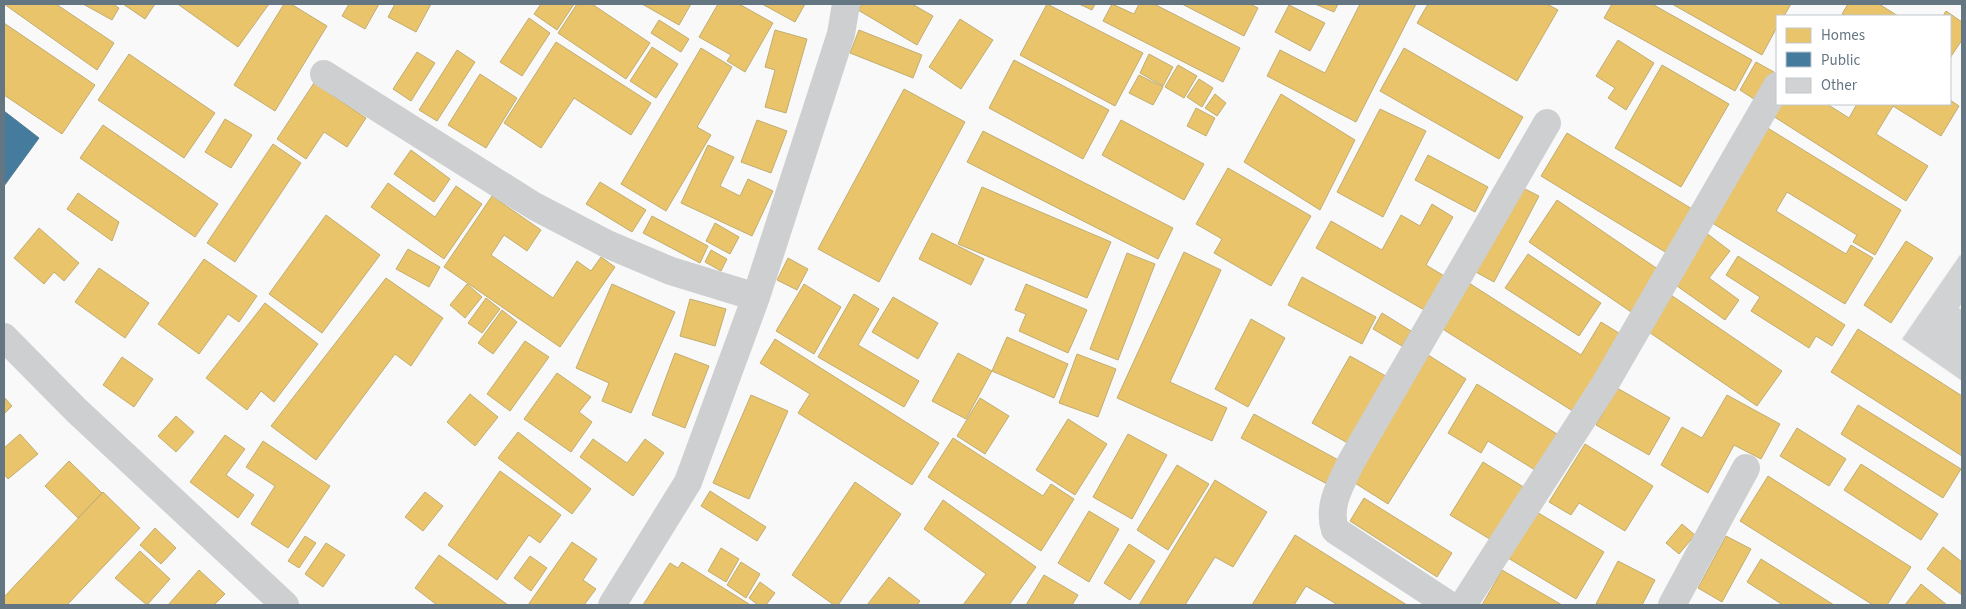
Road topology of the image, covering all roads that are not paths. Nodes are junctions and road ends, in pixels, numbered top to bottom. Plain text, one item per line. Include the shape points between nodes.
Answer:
1 (846, 4) edge
2 (324, 74) dead end
3 (1776, 88) edge
4 (1548, 123) dead end
5 (756, 298) junction
6 (4, 337) edge
7 (1746, 468) dead end
8 (285, 605) edge
9 (612, 605) edge
10 (1449, 605) edge
11 (1463, 605) edge
12 (1672, 605) edge

1 - 5 street via 841,34
2 - 5 street via 534,206 599,240 671,270
3 - 11 street via 1605,384
4 - 10 street via 1351,462 1333,503 1331,517 1335,530
5 - 9 street via 688,482
6 - 8 street via 76,410
7 - 12 street

